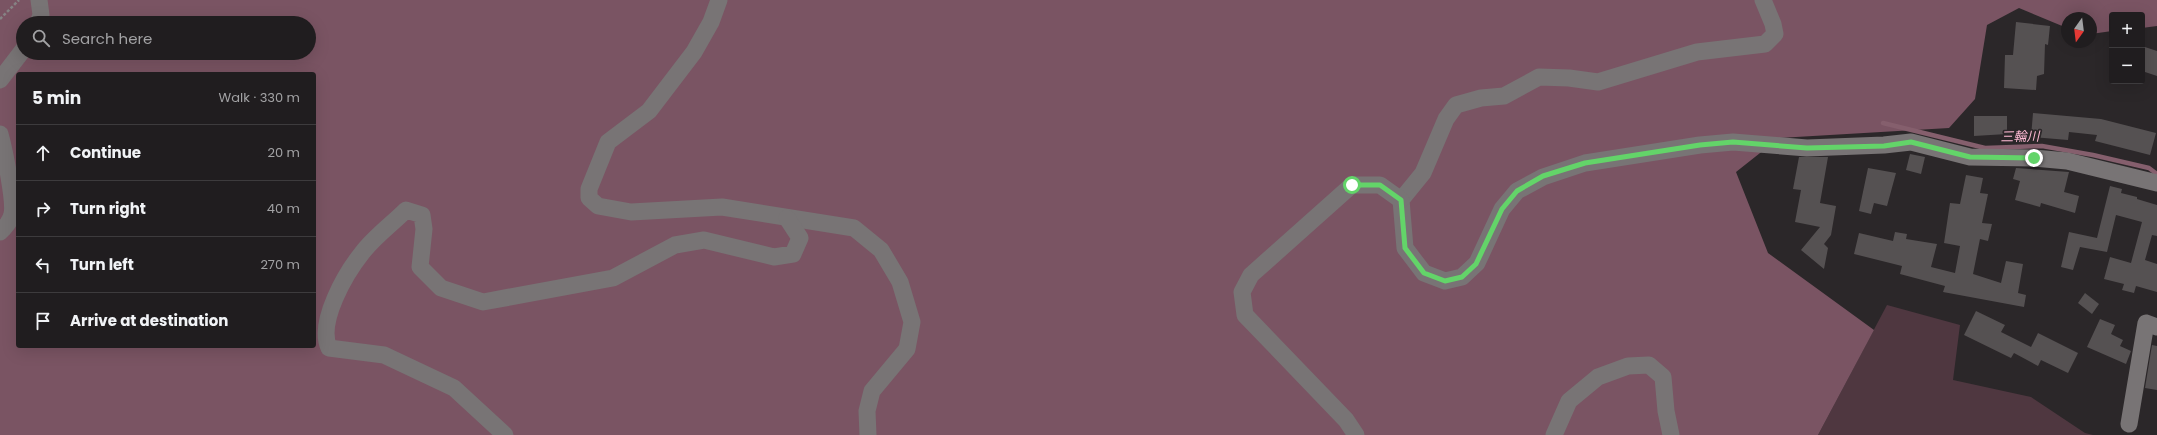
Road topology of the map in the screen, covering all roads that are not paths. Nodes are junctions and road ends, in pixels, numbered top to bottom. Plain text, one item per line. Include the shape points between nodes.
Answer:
1 (39, 0) edge
2 (719, 0) edge
3 (1763, 0) edge
4 (41, 16) edge
5 (16, 59) edge
6 (0, 80) edge
7 (0, 134) edge
8 (2157, 183) edge
9 (1401, 200) junction
10 (787, 218) junction
11 (0, 232) edge
12 (2157, 327) edge
13 (2129, 424) dead end
14 (505, 435) edge
15 (868, 435) edge
16 (1356, 435) edge
17 (1554, 435) edge
18 (1671, 435) edge

1 - 4 street
2 - 10 street via 711,22 694,52 649,111 608,142 589,198 598,206 631,212 722,207
3 - 9 street via 1775,34 1765,44 1697,52 1598,82 1539,77 1504,96 1481,98 1456,105 1446,118 1423,173
5 - 6 street
7 - 11 street via 12,214
8 - 9 street via 2067,161 1970,157 1911,142 1884,146 1807,148 1733,142 1700,145 1585,163 1543,176 1517,191 1502,209 1476,264 1462,277 1445,281 1424,273 1405,248
9 - 16 street via 1380,185 1352,185 1251,275 1242,292 1245,315 1346,420
10 - 14 street via 800,238 793,254 774,257 704,240 675,246 613,278 483,302 441,288 420,267 424,229 422,216 406,210 362,252 339,288 329,314 325,340 329,348 384,355 454,388
10 - 15 street via 854,228 881,250 900,282 912,322 907,349 872,390 867,411
12 - 13 street via 2146,323
17 - 18 street via 1569,401 1598,377 1628,366 1649,365 1663,377

